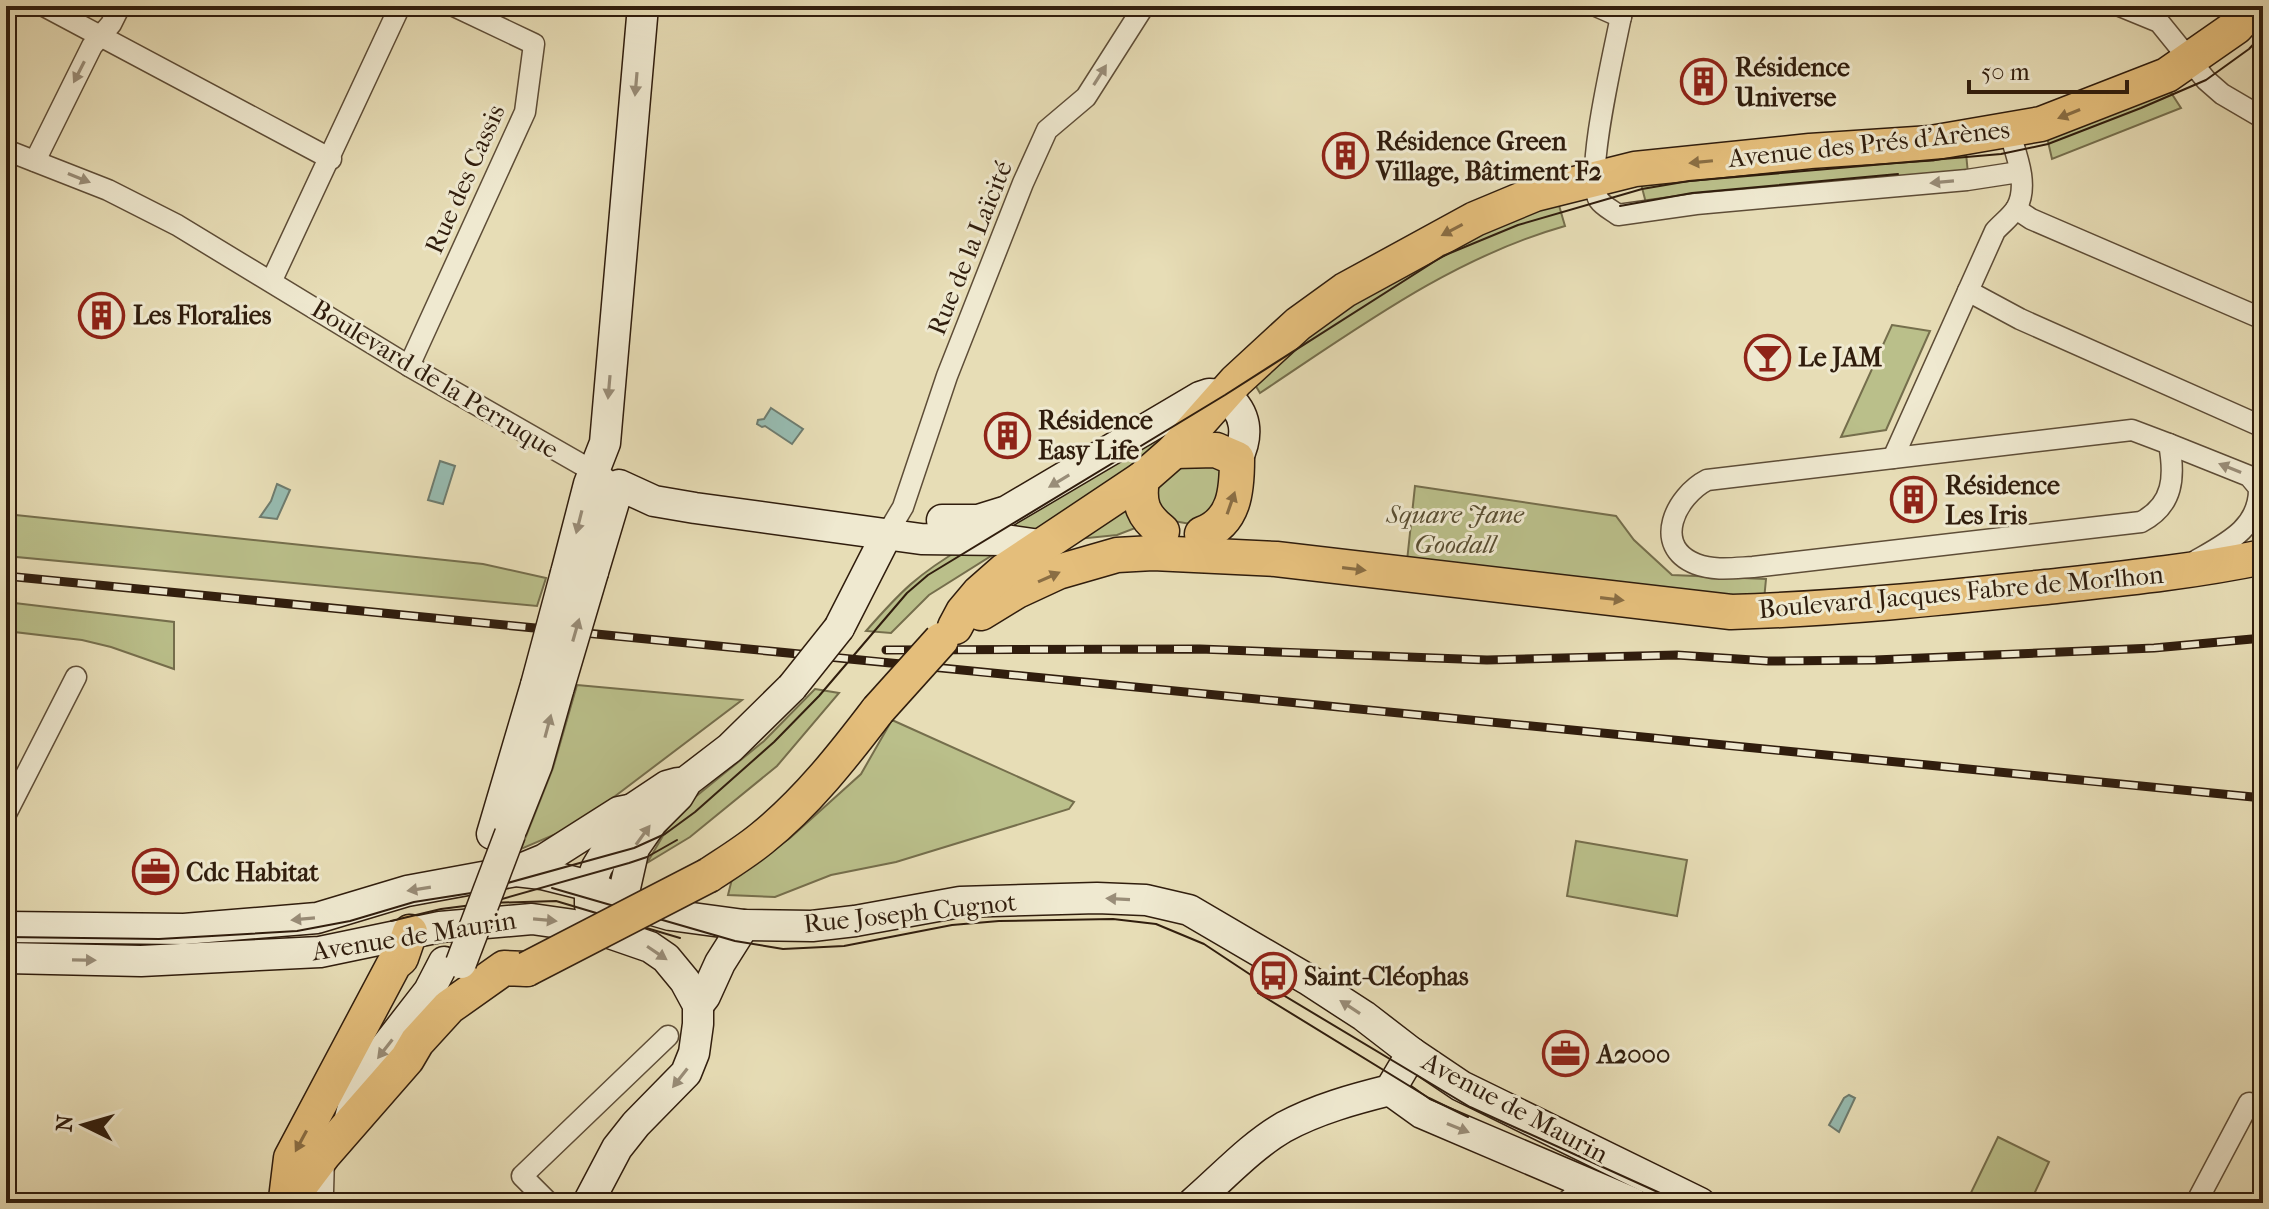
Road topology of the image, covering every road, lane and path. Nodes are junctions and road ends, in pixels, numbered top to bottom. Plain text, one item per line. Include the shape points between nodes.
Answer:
1 (44, 6) edge
2 (120, 6) edge
3 (454, 6) edge
4 (643, 6) edge
5 (1144, 6) edge
6 (1596, 6) edge
7 (2120, 6) edge
8 (2255, 6) edge
9 (396, 7) edge
10 (1622, 12) edge
11 (101, 36) junction
12 (2189, 60) junction
13 (2263, 118) edge
14 (2009, 131) junction
15 (6, 150) edge
16 (331, 159) junction
17 (35, 161) junction
18 (2019, 172) junction
19 (1594, 178) junction
20 (2016, 209) junction
21 (272, 280) junction
22 (1968, 291) junction
23 (2263, 319) edge
24 (409, 366) junction
25 (1225, 395) junction
26 (2263, 427) edge
27 (2169, 444) junction
28 (1174, 451) junction
29 (1893, 458) junction
30 (1237, 459) junction
31 (606, 478) junction
32 (1142, 479) junction
33 (1162, 531) junction
34 (887, 534) junction
35 (1202, 534) junction
36 (1040, 545) junction
37 (2263, 557) edge
38 (1276, 559) junction
39 (2176, 572) junction
40 (948, 634) junction
41 (76, 677) dead end
42 (687, 781) junction
43 (631, 810) junction
44 (6, 814) edge
45 (516, 871) junction
46 (590, 886) junction
47 (622, 901) junction
48 (744, 925) junction
49 (6, 927) edge
50 (595, 928) junction
51 (396, 945) junction
52 (6, 958) edge
53 (453, 962) junction
54 (493, 988) junction
55 (698, 1005) junction
56 (449, 1007) junction
57 (668, 1036) dead end
58 (1412, 1053) junction
59 (418, 1056) junction
60 (1390, 1090) junction
61 (2249, 1103) dead end
62 (348, 1126) junction
63 (324, 1154) junction
64 (1589, 1182) junction
65 (286, 1203) edge
66 (316, 1203) edge
67 (549, 1203) edge
68 (588, 1203) edge
69 (1193, 1203) edge
70 (1565, 1203) edge
71 (1633, 1203) edge
72 (1700, 1203) edge
73 (2196, 1203) edge

1 - 11 street
2 - 11 street
3 - 24 street, Rue des Cassis via 534,44 529,85 525,112
4 -> 31 street
34 -> 5 street, Rue de la Laïcité via 903,507 947,376 1047,130 1086,97
6 - 10 street
7 - 12 street via 2159,22
8 - 12 main road, Avenue des Prés d'Arènes via 2236,27
9 - 16 street
10 - 19 street
11 - 16 street
11 -> 17 street
12 - 13 street via 2222,94
12 -> 14 main road, Avenue des Prés d'Arènes via 2167,75 2050,121
14 - 18 street
14 -> 19 main road, Avenue des Prés d'Arènes via 1931,143 1635,169
15 - 17 street, Boulevard de la Perruque
16 - 21 street
17 -> 21 street, Boulevard de la Perruque via 108,190
18 -> 19 street, Avenue des Prés d'Arènes via 1696,204 1624,217 1599,200
18 - 20 street
19 -> 25 main road, Avenue des Prés d'Arènes via 1535,194 1475,219 1345,290 1298,324
20 - 22 street via 1995,231
20 - 23 street
21 - 24 street, Boulevard de la Perruque
22 - 26 street
22 - 29 street
24 - 31 street, Boulevard de la Perruque
25 - 28 main road, Avenue des Prés d'Arènes
25 - 30 street via 1242,413 1246,436
25 -> 34 street via 1200,397 993,517 912,520
27 - 29 street via 2132,430
27 - 29 street via 2171,486 2164,503 2141,522 1720,569 1698,565 1675,544 1673,517 1686,496 1707,480
39 -> 27 street via 2226,544 2248,524 2257,512 2259,488 2249,476
28 - 30 main road via 1216,450
28 - 32 main road, Avenue des Prés d'Arènes
35 -> 30 main road via 1213,530 1230,510
31 - 34 street, Boulevard de la Perruque via 654,501
31 - 53 street, bridge via 547,686 537,765 501,834
32 - 33 main road via 1141,510
32 - 36 main road, Avenue des Prés d'Arènes
33 - 35 main road, Boulevard Jacques Fabre de Morlhon
33 - 36 main road, Boulevard Jacques Fabre de Morlhon
34 - 36 street, Boulevard Jacques Fabre de Morlhon
34 - 42 street, bridge via 839,628 792,687 730,748
35 - 38 main road, Boulevard Jacques Fabre de Morlhon
36 - 40 main road, Avenue des Prés d'Arènes via 979,593
37 - 39 main road, Boulevard Jacques Fabre de Morlhon
38 -> 39 main road, Boulevard Jacques Fabre de Morlhon via 1731,612 1917,600
40 -> 38 main road, Boulevard Jacques Fabre de Morlhon via 1017,591 1090,561 1153,553
40 - 54 main road, bridge via 838,762 760,841 709,875 527,969 504,968
41 - 44 street
42 - 43 street via 667,786
47 -> 42 street via 634,848
43 - 45 street
43 - 46 street
45 - 46 street, Avenue de Maurin
45 -> 49 street, Avenue de Maurin via 407,891 317,918 184,929
46 - 47 street, Avenue de Maurin
46 - 50 street
47 - 48 street, Avenue de Maurin via 670,915
47 - 50 street
48 - 55 street
58 -> 48 street, Rue Joseph Cugnot via 1307,979 1189,910 1146,900 960,902 826,924
51 -> 50 street, Avenue de Maurin via 532,919
50 -> 55 street, Avenue de Maurin via 666,958
52 -> 51 street, Avenue de Maurin via 141,961
51 -> 65 main road via 332,1084 291,1158
53 - 56 street
53 -> 62 street via 360,1080
54 - 56 main road
54 - 59 main road
55 -> 68 street via 696,1046 686,1073 617,1148
56 - 59 main road via 417,1042
57 - 67 street via 522,1176
58 - 60 street, Avenue de Maurin
58 - 72 street, Avenue de Maurin via 1461,1086
59 - 62 main road
60 -> 64 street, Avenue de Maurin via 1422,1113
60 - 69 street, Avenue de Maurin via 1314,1112 1282,1128
61 - 73 street
62 - 63 main road
63 - 65 main road
63 - 66 street via 323,1192
64 - 70 street
64 - 71 street, Avenue de Maurin

